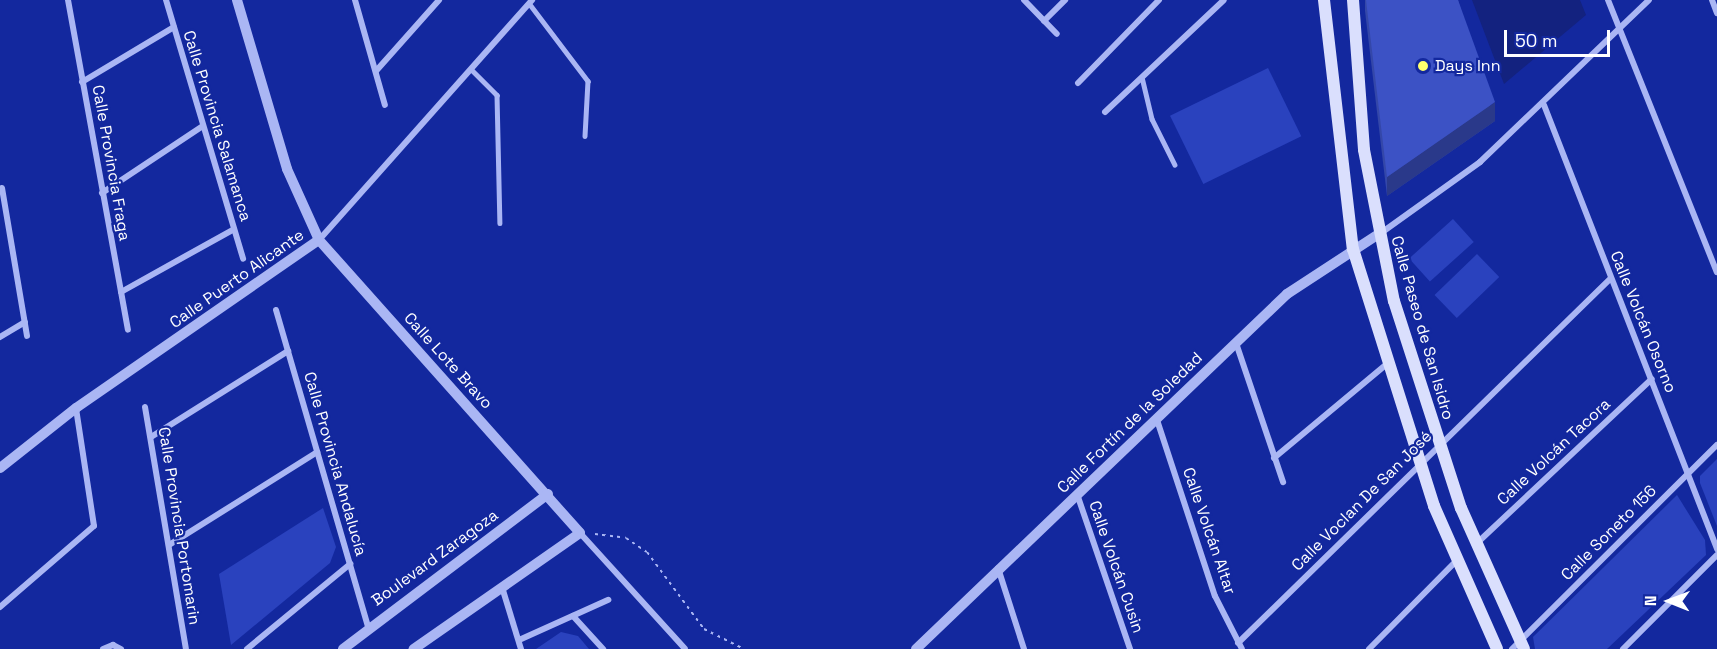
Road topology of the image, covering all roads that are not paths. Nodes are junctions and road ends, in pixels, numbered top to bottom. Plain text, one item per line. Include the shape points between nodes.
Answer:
1 (68, 0) edge
2 (166, 0) edge
3 (237, 0) edge
4 (355, 0) edge
5 (439, 0) edge
6 (1024, 0) edge
7 (1065, 0) edge
8 (1159, 0) edge
9 (1224, 0) edge
10 (1324, 0) edge
11 (1353, 0) edge
12 (1608, 0) edge
13 (1649, 0) edge
14 (1712, 0) edge
15 (531, 2) edge
16 (1717, 13) edge
17 (1044, 21) junction
18 (174, 27) junction
19 (1620, 30) junction
20 (1057, 34) dead end
21 (471, 69) junction
22 (376, 71) junction
23 (1142, 77) junction
24 (82, 82) junction
25 (1078, 83) dead end
26 (385, 105) dead end
27 (1544, 105) junction
28 (1105, 112) dead end
29 (203, 126) junction
30 (585, 136) dead end
31 (1175, 165) dead end
32 (2, 189) dead end
33 (102, 193) junction
34 (3, 215) edge
35 (500, 223) dead end
36 (234, 228) junction
37 (1377, 235) junction
38 (319, 240) junction
39 (1353, 249) junction
40 (243, 259) dead end
41 (1717, 272) edge
42 (1610, 279) junction
43 (121, 292) junction
44 (276, 310) dead end
45 (25, 322) junction
46 (128, 330) dead end
47 (27, 336) dead end
48 (0, 337) edge
49 (1236, 342) junction
50 (288, 351) junction
51 (1387, 364) junction
52 (1652, 379) junction
53 (145, 407) dead end
54 (76, 408) junction
55 (1157, 420) junction
56 (151, 437) junction
57 (1438, 444) junction
58 (1717, 445) edge
59 (317, 452) junction
60 (1275, 458) junction
61 (1420, 462) junction
62 (0, 468) edge
63 (1688, 474) junction
64 (1282, 482) dead end
65 (548, 494) junction
66 (1077, 494) junction
67 (580, 534) junction
68 (169, 545) junction
69 (1476, 545) junction
70 (1717, 549) edge
71 (1717, 555) edge
72 (1455, 562) junction
73 (350, 564) junction
74 (998, 568) junction
75 (501, 585) junction
76 (608, 600) dead end
77 (0, 607) edge
78 (573, 616) junction
79 (368, 626) junction
80 (519, 640) junction
81 (1240, 646) edge
82 (1519, 646) edge
83 (103, 649) edge
84 (121, 649) edge
85 (186, 649) edge
86 (247, 649) edge
87 (343, 649) edge
88 (414, 649) edge
89 (521, 649) edge
90 (603, 649) edge
91 (685, 649) edge
92 (916, 649) edge
93 (1024, 649) edge
94 (1130, 649) edge
95 (1369, 649) edge
96 (1497, 649) edge
97 (1623, 649) edge

1 - 24 street, Calle Provincia Fraga
2 - 18 street, Calle Provincia Salamanca
3 - 38 street, Calle Lote Bravo via 288,169
4 - 22 street
5 - 22 street
6 - 17 street
7 - 17 street
8 - 25 street
9 - 23 street
10 - 39 main road
11 - 37 main road, Calle Paseo de San Isidro via 1363,139
12 - 19 street
13 - 19 street
14 - 16 street
15 - 21 street, Calle Puerto Alicante
15 - 30 lane via 588,81
17 - 20 street
18 - 24 street
18 - 29 street, Calle Provincia Salamanca
19 - 27 street
19 - 41 street
21 - 35 lane via 497,95
21 - 38 street, Calle Puerto Alicante
22 - 26 street
23 - 28 street
23 - 31 lane via 1152,119
24 - 33 street, Calle Provincia Fraga
27 - 37 street via 1480,162
27 - 42 street, Calle Volcán Osorno
29 - 33 street
29 - 36 street, Calle Provincia Salamanca
32 - 34 street
33 - 43 street, Calle Provincia Fraga
34 - 45 street
36 - 40 street, Calle Provincia Salamanca
36 - 43 street
37 - 39 street, Calle Fortín de la Soledad
37 - 57 main road, Calle Paseo de San Isidro
38 - 54 street, Calle Puerto Alicante
38 - 65 street, Calle Lote Bravo
39 - 49 street, Calle Fortín de la Soledad via 1287,294
39 - 51 main road
42 - 52 street, Calle Volcán Osorno
42 - 57 street, Calle Voclan De San José
43 - 46 street, Calle Provincia Fraga
44 - 50 street, Calle Provincia Andalucía
45 - 47 street
45 - 48 street
49 - 55 street, Calle Fortín de la Soledad
49 - 60 street
50 - 56 street
50 - 59 street, Calle Provincia Andalucía
51 - 60 street
51 - 61 main road
52 - 63 street, Calle Volcán Osorno
52 - 69 street, Calle Volcán Tacora
53 - 56 street, Calle Provincia Portomarin
54 - 62 street, Calle Puerto Alicante
54 - 77 street via 94,526
55 - 66 street, Calle Fortín de la Soledad
55 - 81 street, Calle Volcán Altar via 1215,596
56 - 68 street, Calle Provincia Portomarin
57 - 61 street, Calle Voclan De San José
57 - 69 main road, Calle Paseo de San Isidro
58 - 63 street, Calle Soneto 156
59 - 68 street
59 - 73 street, Calle Provincia Andalucía
60 - 64 street
61 - 72 main road
61 - 81 street, Calle Voclan De San José
63 - 70 street, Calle Volcán Osorno
63 - 82 street, Calle Soneto 156
65 - 67 street, Calle Lote Bravo
65 - 79 street, Boulevard Zaragoza
66 - 74 street, Calle Fortín de la Soledad
66 - 94 street, Calle Volcán Cusin
67 - 75 street
67 - 91 street
68 - 85 street, Calle Provincia Portomarin
69 - 82 main road, Calle Paseo de San Isidro
71 - 97 street
72 - 95 street
72 - 96 main road
73 - 79 street, Calle Provincia Andalucía
73 - 86 street
74 - 92 street, Calle Fortín de la Soledad
74 - 93 street
75 - 80 street
75 - 88 street
76 - 78 street
78 - 80 street
78 - 90 street
79 - 87 street, Boulevard Zaragoza
80 - 89 street
83 - 84 street via 113,645

